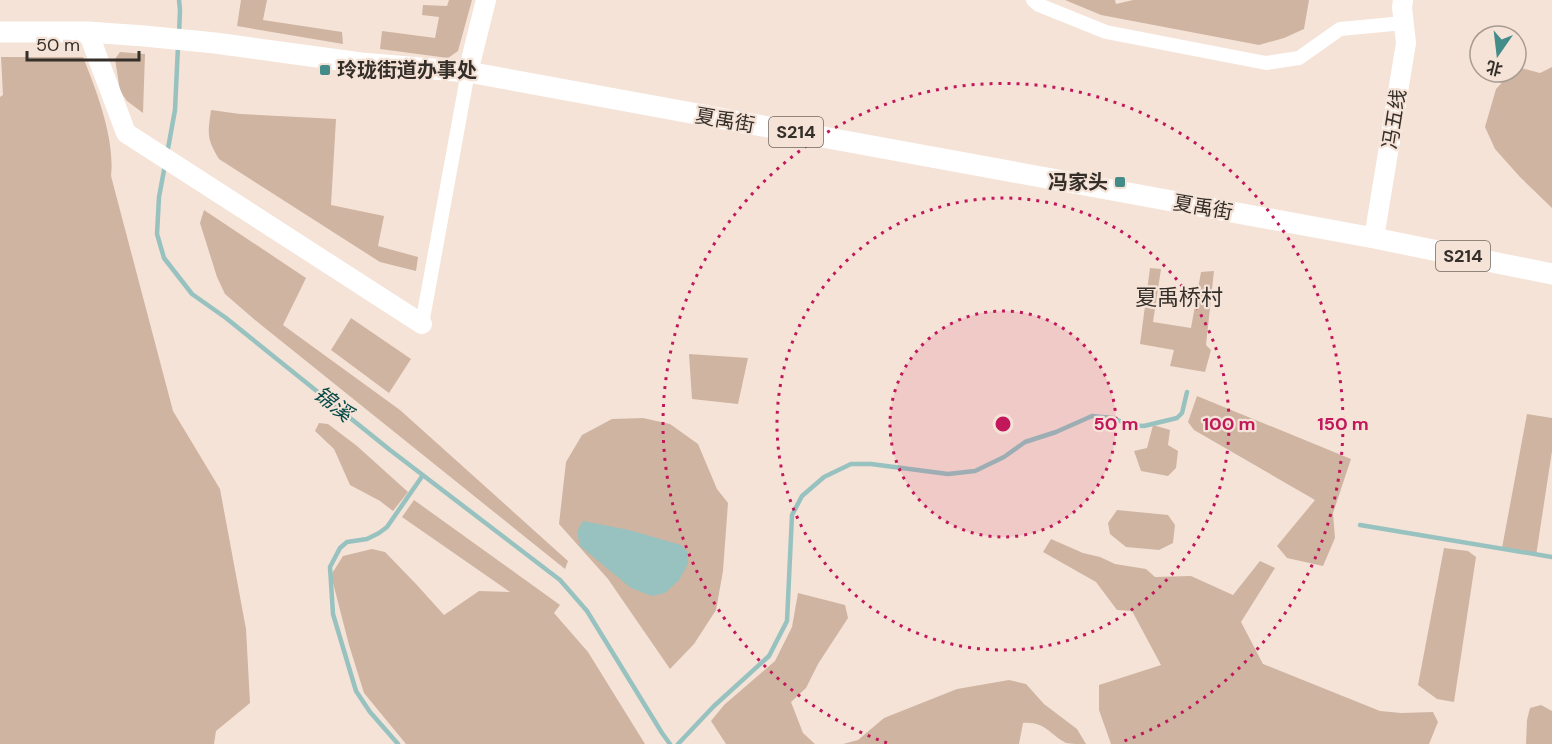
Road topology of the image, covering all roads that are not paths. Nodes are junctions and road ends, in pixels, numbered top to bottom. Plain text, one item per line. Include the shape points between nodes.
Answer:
1 (486, 0) edge
2 (1033, 0) edge
3 (1403, 0) edge
4 (1404, 23) junction
5 (0, 32) edge
6 (88, 32) junction
7 (468, 72) junction
8 (1374, 238) junction
9 (1552, 274) edge
10 (422, 324) joint

1 - 7 street
2 - 4 street via 1106,32 1266,63 1299,58 1340,29
3 - 4 street, 冯五线
4 - 8 street, 冯五线 via 1406,44
5 - 6 main road, S214
6 - 7 main road, 夏禹街 / S214
6 - 10 street via 126,133
7 - 8 main road, 夏禹街 / S214
7 - 10 street
8 - 9 main road, S214

